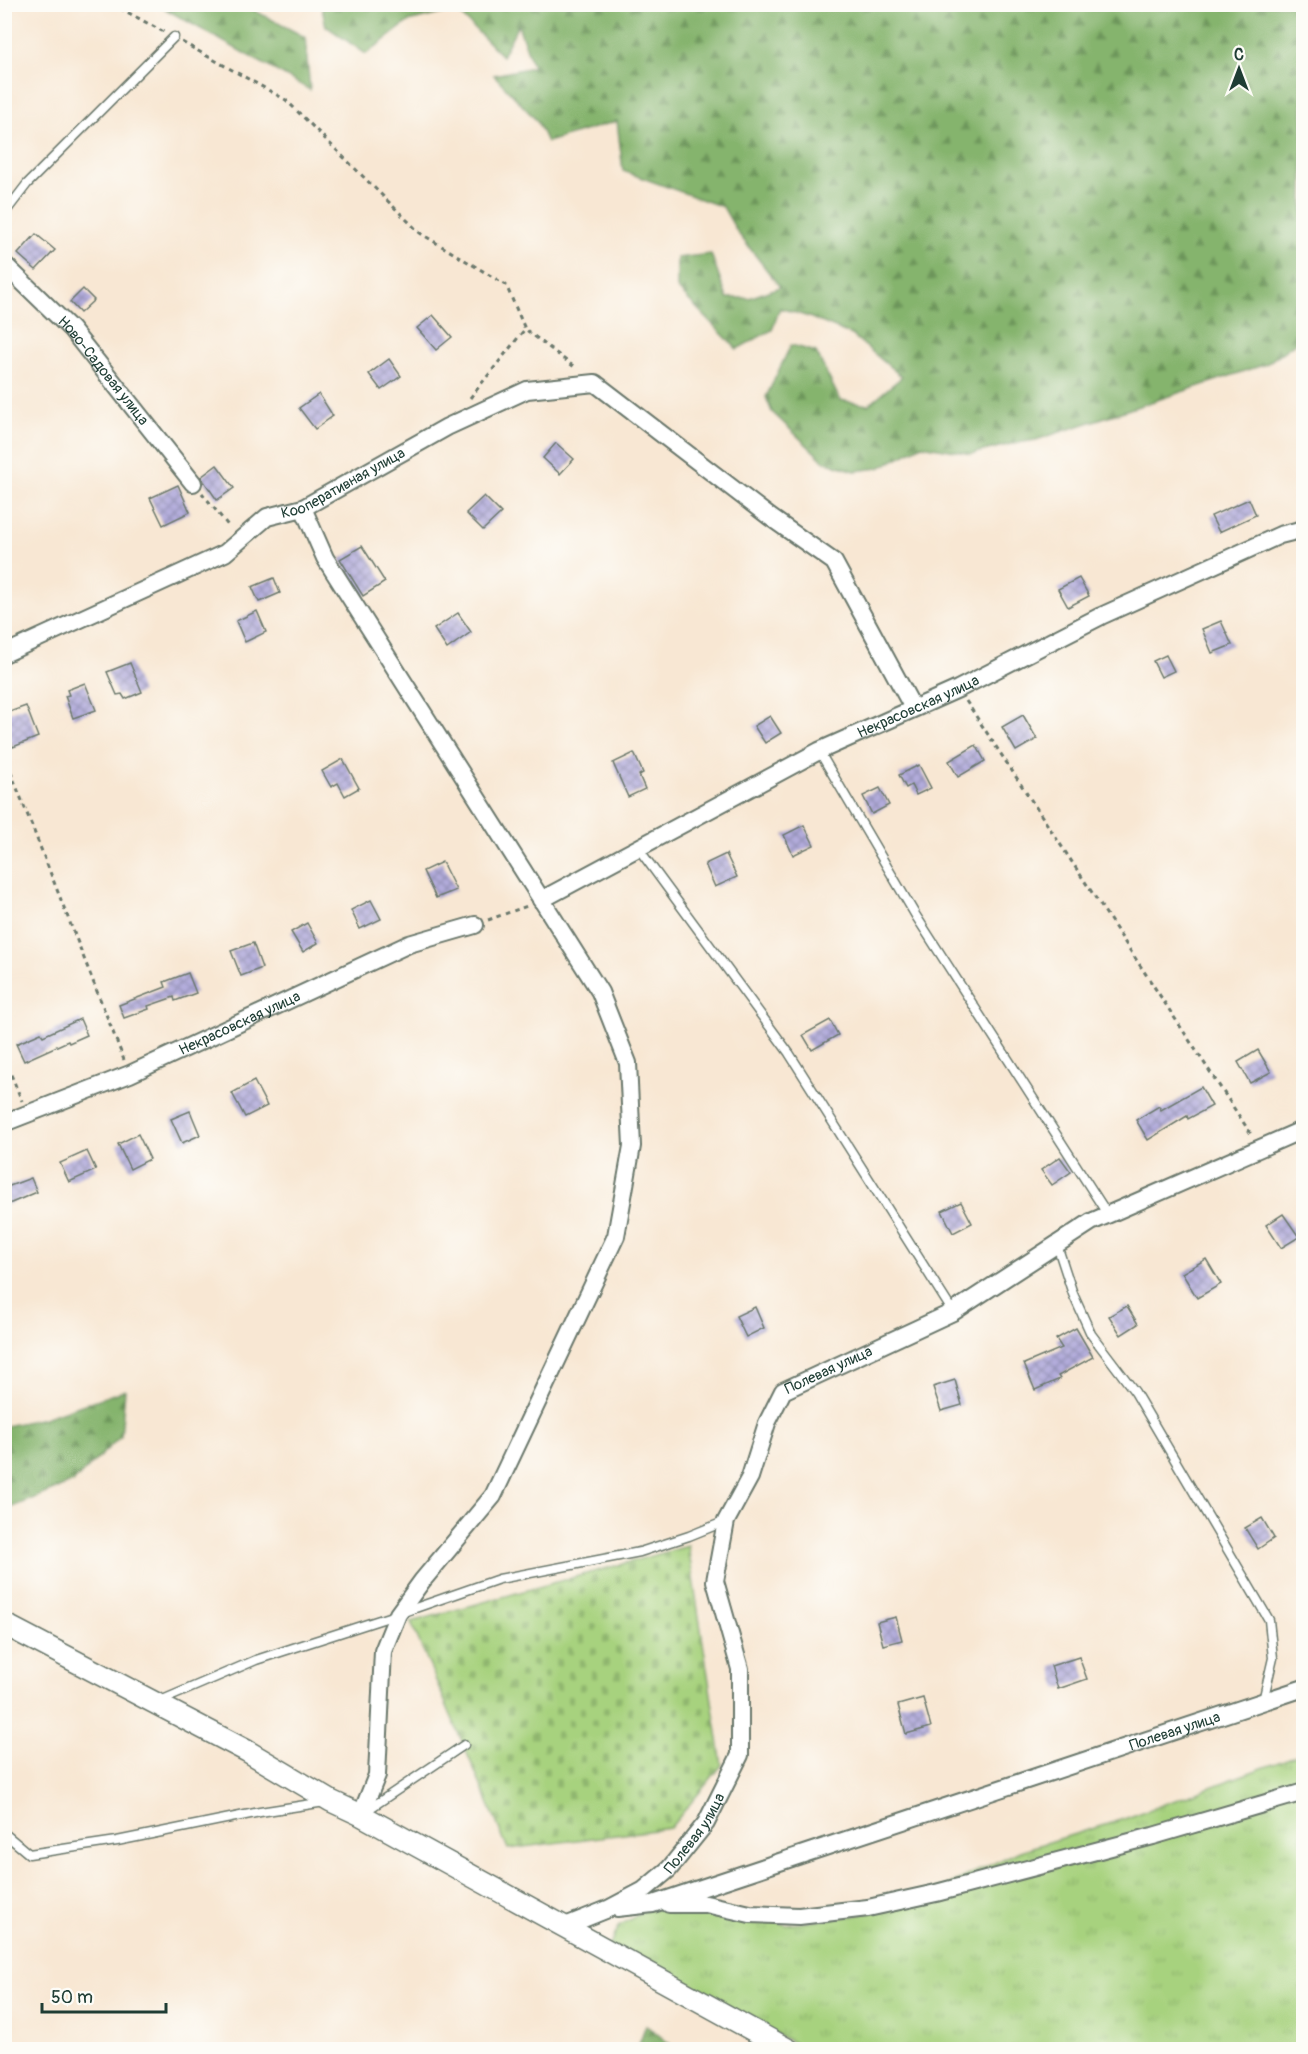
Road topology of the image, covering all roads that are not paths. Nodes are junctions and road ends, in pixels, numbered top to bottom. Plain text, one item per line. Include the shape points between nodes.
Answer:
1 (174, 37) road end
2 (4, 214) edge
3 (4, 264) edge
4 (194, 483) road end
5 (303, 508) junction
6 (1304, 529) edge
7 (4, 654) edge
8 (913, 708) junction
9 (819, 751) junction
10 (638, 848) junction
11 (541, 900) junction
12 (475, 925) road end
13 (4, 1123) edge
14 (1304, 1129) edge
15 (1108, 1215) junction
16 (1057, 1245) junction
17 (953, 1312) junction
18 (726, 1521) junction
19 (399, 1614) junction
20 (4, 1624) edge
21 (1304, 1688) edge
22 (1263, 1702) junction
23 (155, 1703) junction
24 (464, 1745) dead end
25 (1304, 1792) edge
26 (331, 1801) junction
27 (360, 1815) junction
28 (4, 1833) edge
29 (653, 1904) junction
30 (608, 1910) junction
31 (563, 1927) junction
32 (789, 2049) edge

1 - 2 lane via 27,184
3 - 4 street, Ново-Садовая улица via 71,329
5 - 7 street, Кооперативная улица via 267,517 225,553
5 - 8 street, Кооперативная улица via 447,427 527,390 595,383 834,562
5 - 11 street via 325,558
6 - 8 street, Некрасовская улица via 1280,535 1101,616
8 - 9 street, Некрасовская улица
9 - 10 street, Некрасовская улица
9 - 15 lane via 916,916
10 - 11 street, Некрасовская улица
10 - 17 lane via 789,1053
11 - 19 street via 600,992 628,1063 632,1146 616,1236 493,1496
12 - 13 street, Некрасовская улица via 409,944 130,1074
14 - 15 street, Полевая улица
15 - 16 street, Полевая улица
16 - 17 street, Полевая улица
16 - 22 lane via 1091,1334 1135,1392 1269,1620 1273,1658
17 - 18 street, Полевая улица via 783,1391 767,1422 750,1477
18 - 19 lane via 640,1552 499,1579
18 - 30 street, Полевая улица via 715,1581 740,1670 740,1755 706,1823 669,1869 644,1890
19 - 23 lane via 256,1660
19 - 27 street via 383,1652 377,1775
20 - 23 street
21 - 22 street, Полевая улица
22 - 29 street, Полевая улица
23 - 26 street
24 - 27 lane
25 - 29 street via 1153,1836 868,1908 799,1916 750,1914 706,1904
26 - 27 street
26 - 28 lane via 29,1854
27 - 31 street
29 - 30 street, Полевая улица
30 - 31 street, Полевая улица
31 - 32 street

